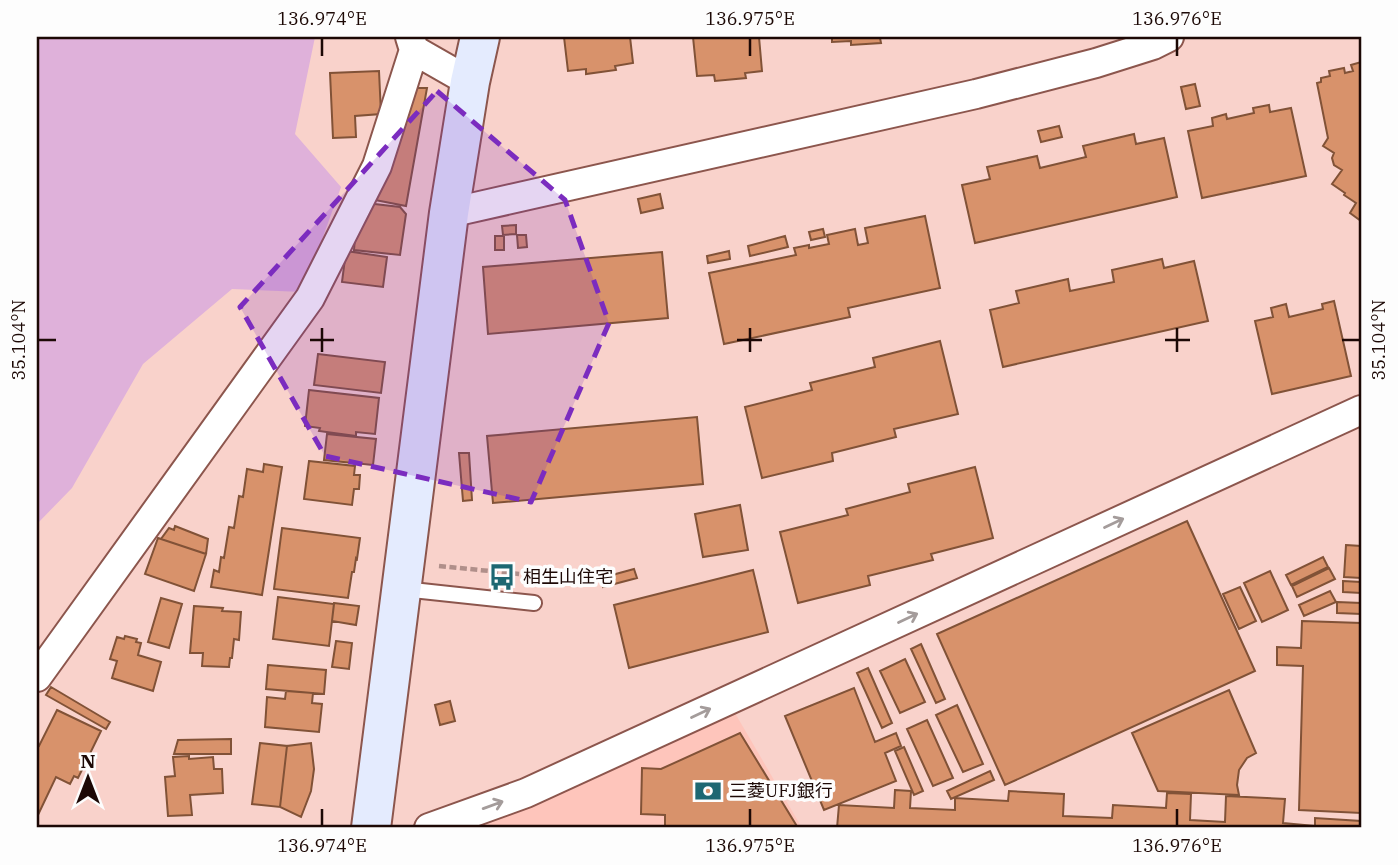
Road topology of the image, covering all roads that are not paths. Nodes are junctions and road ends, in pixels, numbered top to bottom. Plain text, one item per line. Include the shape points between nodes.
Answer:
1 (480, 37) edge
2 (1169, 37) edge
3 (412, 43) edge
4 (470, 82) junction
5 (449, 213) junction
6 (1361, 410) edge
7 (401, 589) junction
8 (534, 603) dead end
9 (37, 677) edge
10 (371, 828) edge
11 (429, 828) edge

1 - 4 street
2 - 5 street via 1096,64 976,94
3 - 4 street
3 - 9 street via 377,166 310,298
4 - 5 street
5 - 7 street
11 -> 6 street via 526,793
7 - 8 lane
7 - 10 street

